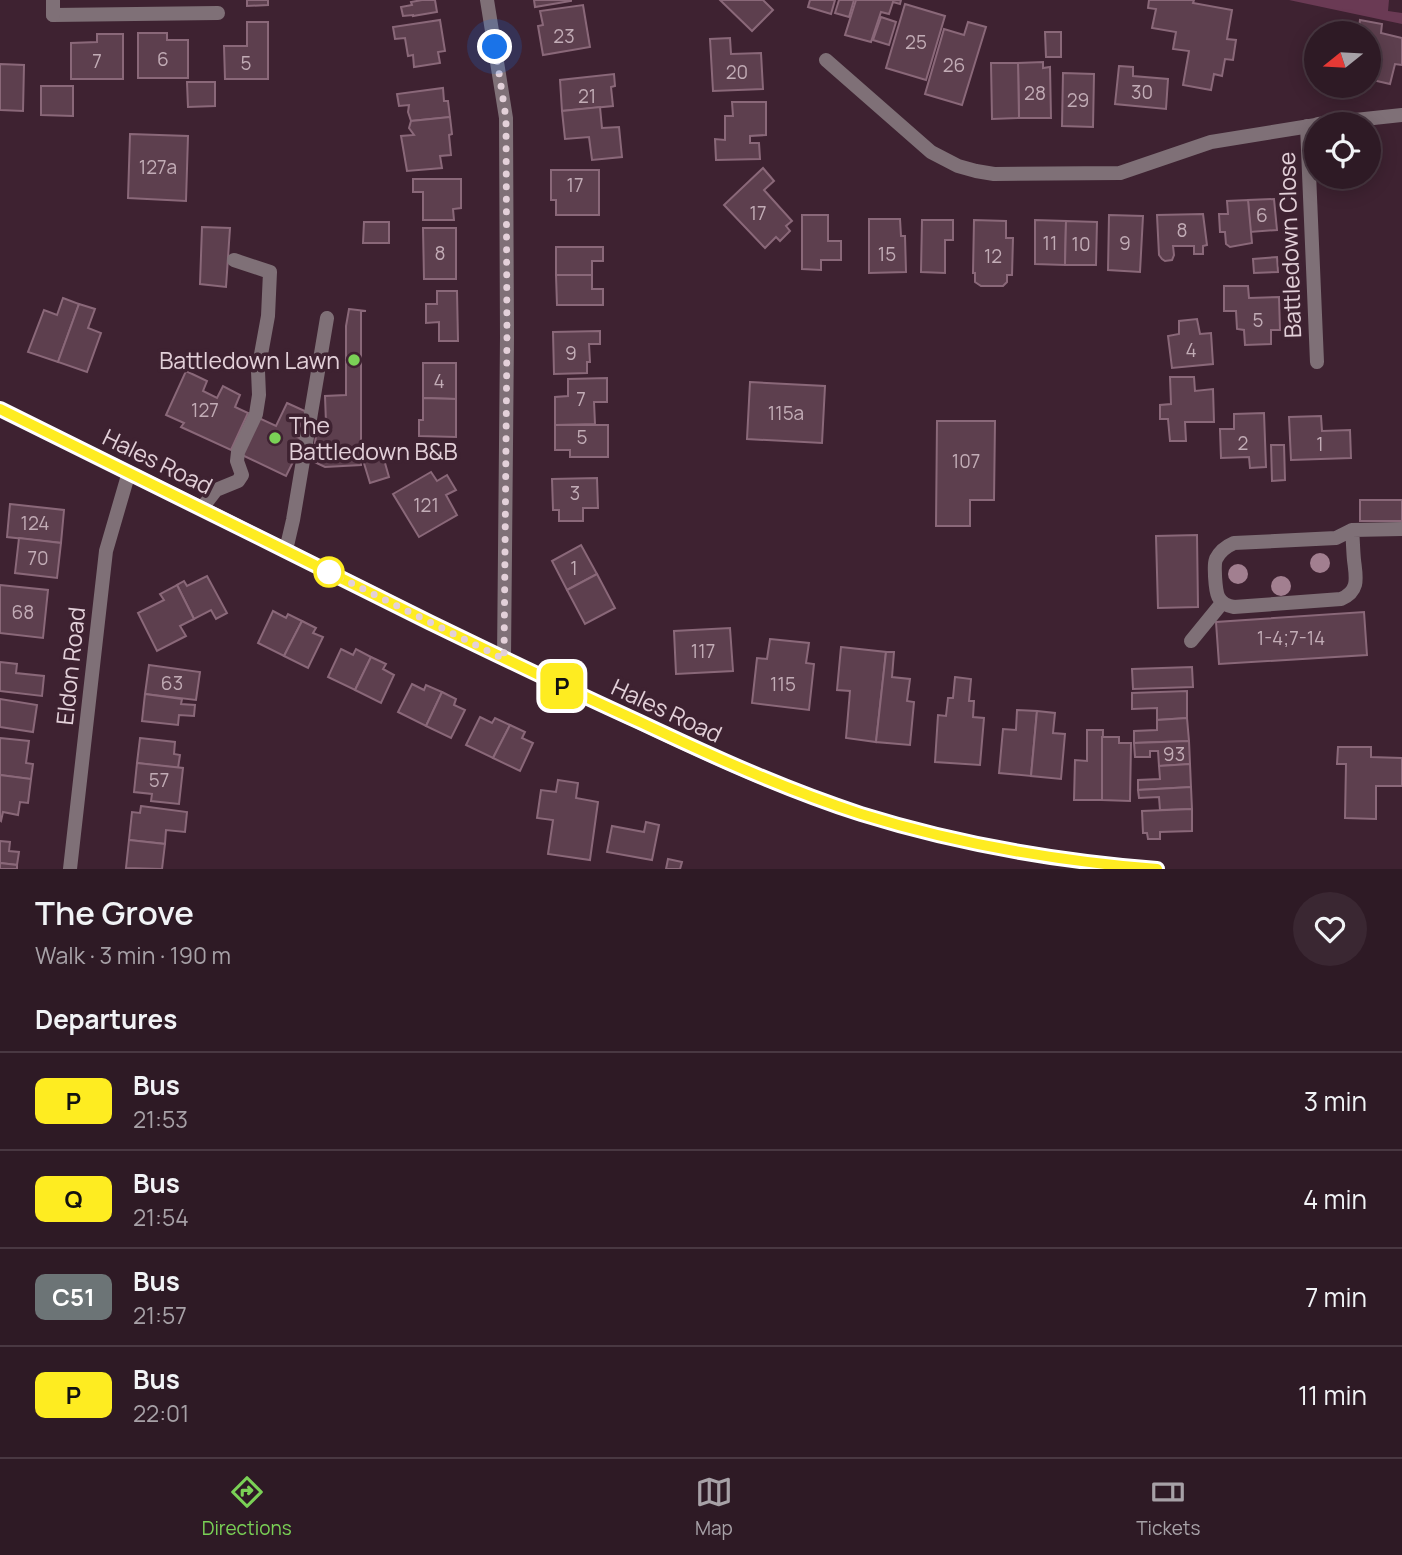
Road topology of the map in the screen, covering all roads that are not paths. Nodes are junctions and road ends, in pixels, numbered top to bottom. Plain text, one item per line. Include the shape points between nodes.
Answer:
1 (487, 0) edge
2 (53, 7) edge
3 (218, 13) dead end
4 (826, 60) dead end
5 (1402, 115) edge
6 (1381, 117) edge
7 (1304, 127) edge
8 (1315, 189) edge
9 (234, 260) dead end
10 (327, 318) dead end
11 (1317, 362) dead end
12 (0, 409) edge
13 (129, 472) junction
14 (202, 508) junction
15 (1352, 530) junction
16 (1402, 530) edge
17 (286, 550) junction
18 (1222, 603) junction
19 (1191, 641) dead end
20 (504, 659) junction
21 (70, 869) edge
22 (1158, 869) edge

1 - 20 street via 506,118
2 - 3 street
4 - 7 street, Battledown Close via 931,152 958,166 994,174 1120,173 1211,142
5 - 6 street, Battledown Close
8 - 11 street, Battledown Close
9 - 14 street via 270,272 259,395 256,414 238,452 242,475 216,490
10 - 17 street
12 - 13 main road, Hales Road
13 - 14 main road, Hales Road
13 - 21 street, Eldon Road via 106,551
14 - 17 main road, Hales Road
15 - 16 street
15 - 18 street via 1336,538 1227,546 1215,562 1216,592
15 - 18 street via 1357,580 1348,597 1234,607
17 - 20 main road, Hales Road
18 - 19 street
20 - 22 main road, Hales Road via 761,778 861,814 1027,854

